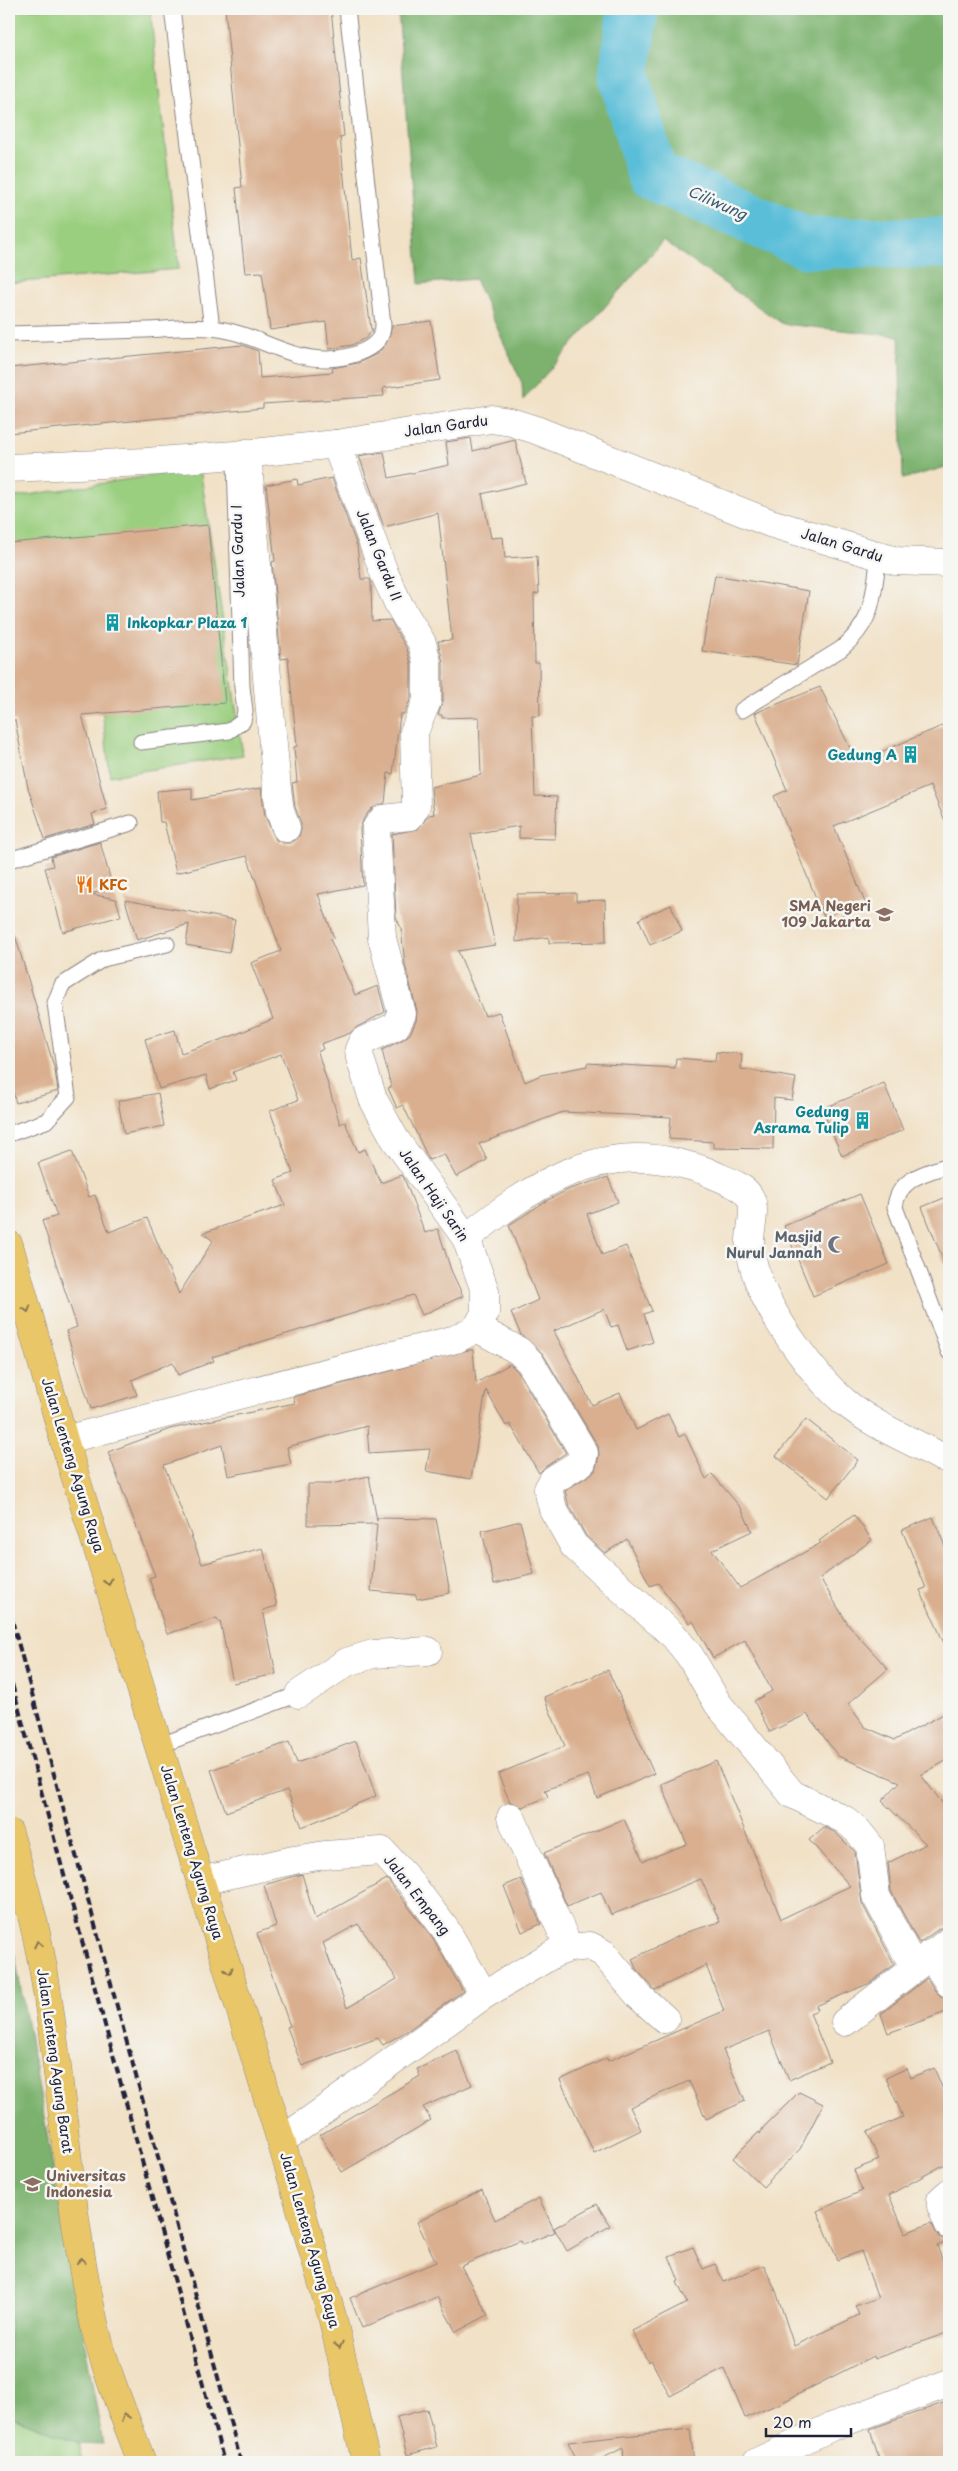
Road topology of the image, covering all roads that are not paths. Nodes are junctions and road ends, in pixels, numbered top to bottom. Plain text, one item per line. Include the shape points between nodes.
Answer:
1 (172, 9) edge
2 (348, 9) edge
3 (212, 328) junction
4 (9, 334) edge
5 (336, 444) junction
6 (241, 454) junction
7 (9, 468) edge
8 (879, 556) junction
9 (949, 563) edge
10 (742, 710) dead end
11 (141, 742) dead end
12 (415, 781) joint
13 (131, 823) dead end
14 (286, 828) dead end
15 (9, 860) edge
16 (167, 944) dead end
17 (9, 1134) edge
18 (949, 1165) edge
19 (466, 1238) junction
20 (9, 1245) edge
21 (477, 1328) junction
22 (949, 1352) edge
23 (64, 1440) junction
24 (941, 1457) dead end
25 (428, 1651) dead end
26 (299, 1694) joint
27 (158, 1746) junction
28 (511, 1817) dead end
29 (9, 1833) edge
30 (201, 1881) junction
31 (568, 1948) junction
32 (931, 1954) edge
33 (949, 1982) edge
34 (484, 1995) junction
35 (665, 2019) dead end
36 (845, 2022) dead end
37 (281, 2141) junction
38 (949, 2193) edge
39 (949, 2225) edge
40 (949, 2383) edge
41 (142, 2462) edge
42 (366, 2462) edge
43 (757, 2462) edge

1 - 3 lane
2 - 3 lane via 384,324 381,337 370,347 344,356 309,358 287,353 247,336
3 - 4 lane
5 - 6 street, Jalan Gardu
5 - 8 street, Jalan Gardu via 462,422 491,419 511,422 770,523
5 - 12 street, Jalan Gardu II via 385,575 422,643 427,662 427,701 414,732
6 - 7 street, Jalan Gardu
6 - 11 lane, Jalan Gardu I via 243,721 229,732
6 - 14 street via 277,789
8 - 9 street, Jalan Gardu via 896,561
8 - 10 lane via 871,609 854,638
12 - 19 street, Jalan Haji Sarin via 416,806 410,816 384,819 376,828 382,938 402,1014 396,1026 363,1041 359,1049 373,1099 395,1139
13 - 15 lane
16 - 17 lane via 103,959 62,985 55,1003 68,1097 46,1122
18 - 22 lane via 906,1183 896,1197 895,1208
19 - 21 street, Jalan Haji Sarin via 485,1291 485,1313
19 - 24 street via 519,1198 602,1160 656,1159 703,1170 749,1195 752,1204 749,1244 757,1276 788,1334 818,1374 872,1421
20 -> 23 main road, Jalan Lenteng Agung Raya
21 - 23 street via 456,1339
21 - 32 street via 519,1351 530,1362 584,1453 582,1462 553,1480 548,1489 553,1509 574,1546 674,1636 690,1656 718,1704 792,1794 846,1820 858,1831 870,1846 876,1896
23 -> 27 main road, Jalan Lenteng Agung Raya
25 - 26 street via 373,1654 347,1662
26 - 27 lane
27 - 30 main road, Jalan Lenteng Agung Raya
28 - 31 street
41 -> 29 main road, Jalan Lenteng Agung Barat via 116,2393 91,2311 82,2267 43,1968
30 - 34 street, Jalan Empang via 294,1860 382,1851 446,1930
30 -> 37 main road, Jalan Lenteng Agung Raya
31 - 34 street
31 - 35 street via 590,1946 603,1953
32 - 33 street
32 - 36 street
34 - 37 street
37 -> 42 main road, Jalan Lenteng Agung Raya via 332,2316
38 - 39 street via 941,2200 941,2206
40 - 43 street via 831,2427

